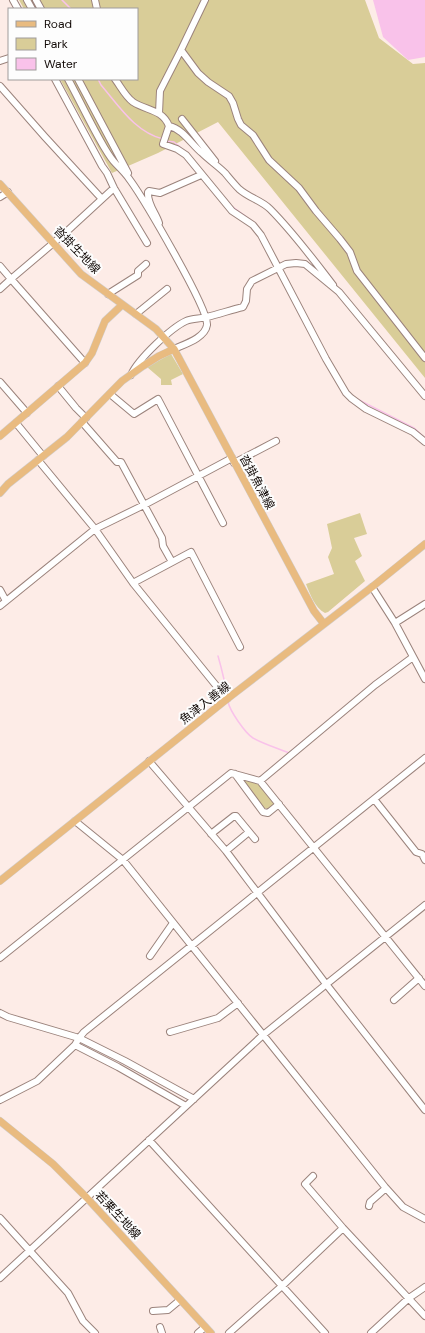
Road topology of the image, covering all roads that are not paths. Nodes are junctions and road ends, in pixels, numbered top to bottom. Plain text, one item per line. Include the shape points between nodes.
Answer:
1 (204, 1) edge
2 (181, 50) junction
3 (56, 80) edge
4 (69, 80) edge
5 (79, 80) edge
6 (116, 80) edge
7 (0, 86) edge
8 (159, 113) junction
9 (182, 119) dead end
10 (169, 126) junction
11 (224, 173) junction
12 (201, 175) junction
13 (130, 180) junction
14 (0, 184) edge
15 (114, 188) junction
16 (8, 192) junction
17 (0, 197) edge
18 (102, 199) junction
19 (161, 231) junction
20 (54, 243) junction
21 (147, 243) dead end
22 (146, 264) dead end
23 (0, 266) edge
24 (278, 268) junction
25 (11, 279) junction
26 (168, 288) dead end
27 (0, 289) edge
28 (339, 292) junction
29 (108, 294) junction
30 (122, 305) junction
31 (136, 314) junction
32 (206, 317) junction
33 (164, 338) junction
34 (174, 349) junction
35 (425, 358) edge
36 (85, 363) junction
37 (131, 374) junction
38 (0, 382) edge
39 (58, 386) junction
40 (110, 394) junction
41 (425, 396) edge
42 (26, 413) junction
43 (84, 420) junction
44 (16, 423) junction
45 (0, 436) edge
46 (276, 441) dead end
47 (425, 442) edge
48 (41, 458) junction
49 (233, 460) junction
50 (198, 475) junction
51 (0, 493) edge
52 (144, 505) junction
53 (223, 523) dead end
54 (95, 529) junction
55 (425, 544) edge
56 (172, 562) junction
57 (133, 583) junction
58 (372, 587) junction
59 (0, 590) edge
60 (6, 601) junction
61 (425, 604) edge
62 (0, 606) edge
63 (395, 623) junction
64 (324, 624) junction
65 (240, 647) dead end
66 (413, 657) junction
67 (425, 679) edge
68 (227, 699) junction
69 (425, 758) edge
70 (149, 762) junction
71 (235, 774) junction
72 (260, 781) junction
73 (374, 799) junction
74 (279, 804) junction
75 (189, 807) junction
76 (75, 820) junction
77 (249, 832) junction
78 (211, 834) junction
79 (255, 839) dead end
80 (314, 847) junction
81 (226, 851) junction
82 (123, 860) junction
83 (425, 860) edge
84 (0, 881) edge
85 (258, 893) junction
86 (425, 905) edge
87 (173, 923) junction
88 (386, 937) junction
89 (191, 945) junction
90 (150, 956) dead end
91 (0, 958) edge
92 (419, 978) junction
93 (326, 984) junction
94 (425, 986) edge
95 (394, 1000) dead end
96 (238, 1003) junction
97 (0, 1013) edge
98 (170, 1032) dead end
99 (263, 1035) junction
100 (79, 1038) junction
101 (75, 1046) junction
102 (194, 1099) junction
103 (0, 1100) edge
104 (186, 1106) junction
105 (425, 1110) edge
106 (0, 1121) edge
107 (149, 1140) junction
108 (313, 1176) dead end
109 (386, 1188) junction
110 (87, 1198) junction
111 (369, 1206) dead end
112 (0, 1218) edge
113 (425, 1219) edge
114 (343, 1228) junction
115 (30, 1251) junction
116 (0, 1278) edge
117 (282, 1286) junction
118 (425, 1287) edge
119 (408, 1298) junction
120 (180, 1300) junction
121 (153, 1312) dead end
122 (425, 1316) edge
123 (205, 1326) junction
124 (95, 1333) edge
125 (198, 1333) edge
126 (211, 1333) edge
127 (229, 1333) edge
128 (325, 1333) edge
129 (371, 1333) edge

1 - 2 street
2 - 8 street via 160,91
2 - 35 street via 198,73 230,96 241,125 253,135 269,160 299,188 340,239 350,252 357,271
3 - 15 street
4 - 13 street via 104,147
5 - 13 street
6 - 8 street via 127,97 140,106
7 - 18 street
8 - 10 street
9 - 11 street
10 - 11 street via 180,130
10 - 12 street via 163,144 186,155
11 - 28 street via 240,190 262,202 270,210
12 - 19 street via 160,193 148,192
12 - 24 street via 232,211 253,225
13 - 19 street
14 - 16 main road, 沓掛生地線
15 - 18 street
15 - 21 street
16 - 17 street
16 - 20 main road, 沓掛生地線
18 - 20 street
19 - 32 street
20 - 25 street
20 - 29 main road, 沓掛生地線 via 81,274
22 - 29 street via 138,271 138,275
23 - 25 street
24 - 28 street via 286,264 305,264
24 - 32 street via 252,281 246,289 243,307
24 - 47 street via 346,393 366,409 413,432
25 - 27 street
25 - 36 street
26 - 31 street
28 - 41 street
29 - 30 main road, 沓掛生地線
30 - 31 main road, 沓掛生地線
30 - 36 main road via 105,321 92,353
31 - 33 main road, 沓掛生地線
32 - 33 street via 186,321
32 - 34 street via 207,325 204,331
33 - 34 main road, 沓掛魚津線
33 - 37 street via 138,362
34 - 37 main road
34 - 49 main road, 沓掛魚津線
36 - 39 main road
37 - 40 main road
38 - 42 street
39 - 42 main road
39 - 43 street
40 - 43 main road
40 - 50 street via 134,414 158,399
42 - 44 main road
43 - 48 main road
43 - 52 street via 117,462 121,462
44 - 45 main road
44 - 48 street
46 - 49 street
48 - 51 main road
48 - 54 street
49 - 50 street
49 - 64 main road, 沓掛魚津線 via 314,611
50 - 52 street
50 - 53 street
52 - 54 street
52 - 56 street
54 - 57 street
54 - 60 street
55 - 58 main road, 魚津入善線
56 - 57 street
56 - 65 street via 191,552
57 - 68 street
58 - 63 street
58 - 64 main road, 魚津入善線
59 - 60 street
60 - 62 street
61 - 63 street
63 - 66 street
64 - 68 main road, 魚津入善線
66 - 67 street
66 - 72 street via 375,685
68 - 70 main road, 魚津入善線
69 - 73 street
70 - 75 street
70 - 76 main road, 魚津入善線
71 - 72 street
71 - 74 street via 263,812 268,813
71 - 75 street via 231,773
72 - 74 street
73 - 80 street
73 - 83 street
74 - 80 street
75 - 78 street
75 - 82 street
76 - 82 street
76 - 84 main road, 魚津入善線
77 - 78 street via 234,816
77 - 79 street
77 - 81 street
78 - 81 street
80 - 85 street
80 - 88 street
81 - 85 street
82 - 87 street
82 - 91 street
85 - 89 street
85 - 93 street
86 - 88 street
87 - 89 street
87 - 90 street
88 - 92 street
88 - 93 street
89 - 96 street
89 - 100 street
92 - 94 street
92 - 95 street
93 - 99 street
93 - 105 street
96 - 98 street via 218,1018
96 - 99 street
97 - 100 street
99 - 102 street
99 - 109 street
100 - 101 street
100 - 102 street
101 - 103 street via 37,1081
101 - 104 street
102 - 104 street
104 - 107 street
106 - 110 main road, 若栗生地線 via 43,1155
107 - 110 street
107 - 117 street
108 - 114 street via 305,1184
109 - 111 street via 370,1202
109 - 113 street via 403,1207
110 - 115 street
110 - 120 main road, 若栗生地線
112 - 115 street
114 - 117 street
114 - 119 street
115 - 116 street
115 - 124 street via 68,1292 83,1321
117 - 127 street
117 - 128 street
118 - 119 street
119 - 122 street
119 - 129 street
120 - 121 street via 168,1310
120 - 123 main road, 若栗生地線
123 - 125 street
123 - 126 main road, 若栗生地線

